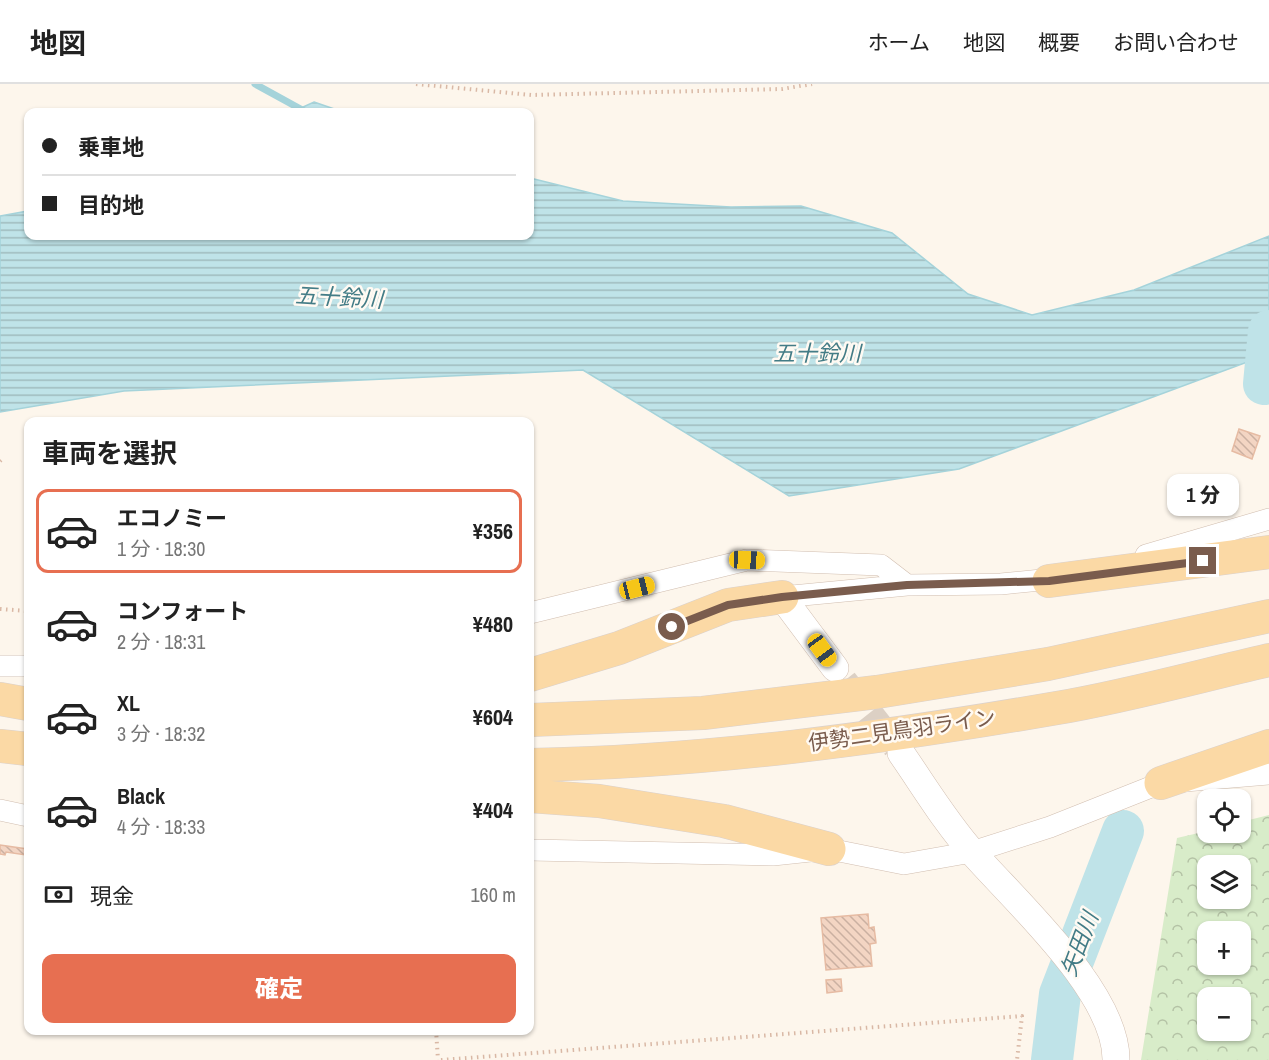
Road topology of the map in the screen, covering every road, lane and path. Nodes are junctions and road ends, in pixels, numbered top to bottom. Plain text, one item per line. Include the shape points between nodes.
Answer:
1 (416, 84) edge
2 (812, 84) edge
3 (1269, 519) edge
4 (1269, 552) edge
5 (1049, 581) junction
6 (907, 585) junction
7 (782, 597) junction
8 (0, 609) edge
9 (24, 611) edge
10 (534, 612) edge
11 (1269, 616) edge
12 (1269, 660) edge
13 (0, 666) edge
14 (24, 666) edge
15 (835, 668) tunnel mouth
16 (534, 674) edge
17 (24, 697) edge
18 (0, 698) edge
19 (24, 703) edge
20 (534, 720) edge
21 (1269, 746) edge
22 (901, 753) tunnel mouth
23 (534, 765) edge
24 (1269, 774) edge
25 (1161, 783) junction
26 (534, 796) edge
27 (0, 810) edge
28 (24, 815) edge
29 (829, 849) junction
30 (534, 850) edge
31 (972, 852) junction
32 (437, 1035) edge
33 (440, 1060) edge
34 (1017, 1060) edge
35 (1116, 1060) edge

1 - 2 path via 531,95 782,89
3 - 5 street
4 - 5 main road
5 - 6 street
6 - 7 street
6 - 10 street via 881,565 747,560
7 - 15 street
7 - 16 main road via 728,605 619,648
8 - 9 path
11 - 20 main road, 伊勢二見鳥羽ライン via 1048,664 878,692 703,713
12 - 23 main road, 伊勢二見鳥羽ライン via 1059,708 865,738 704,755
13 - 14 street
17 - 18 main road
18 - 19 main road
21 - 25 main road
22 - 31 street
24 - 25 street
25 - 31 street via 1050,827
26 - 29 main road via 599,801 724,821
27 - 28 street
29 - 30 street via 773,855
29 - 31 street via 904,864
31 - 35 street via 1040,924 1099,1003 1110,1026
32 - 33 path
33 - 34 path via 1022,1016

